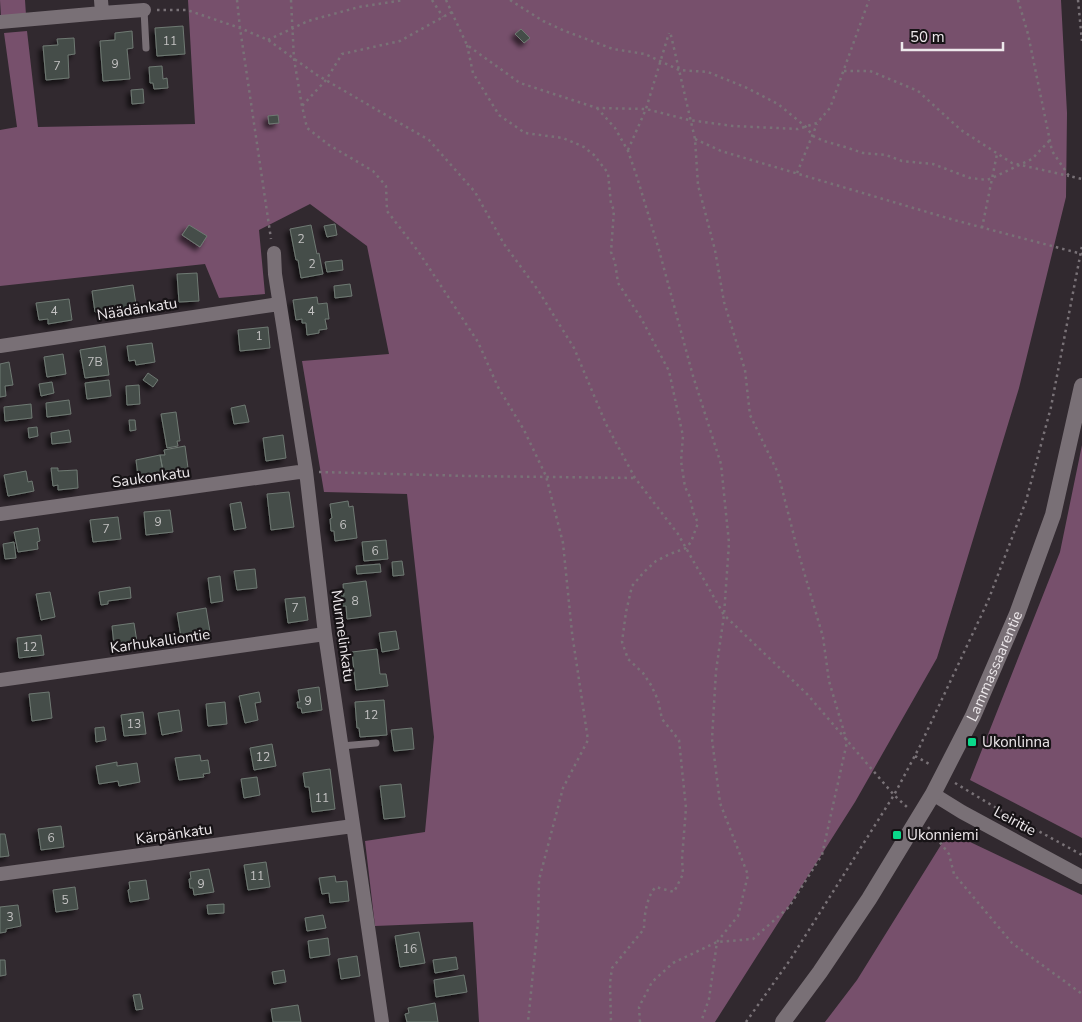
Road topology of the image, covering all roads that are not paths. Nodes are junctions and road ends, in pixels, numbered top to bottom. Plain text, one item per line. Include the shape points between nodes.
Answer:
1 (101, 6) edge
2 (144, 10) joint
3 (0, 22) edge
4 (146, 48) dead end
5 (274, 253) road end
6 (279, 304) junction
7 (0, 346) edge
8 (1082, 386) edge
9 (306, 471) junction
10 (0, 514) edge
11 (325, 634) junction
12 (0, 680) edge
13 (376, 743) dead end
14 (342, 746) junction
15 (933, 794) junction
16 (353, 826) junction
17 (0, 874) edge
18 (1082, 877) edge
19 (382, 1022) edge
20 (783, 1022) edge

1 - 2 street
1 - 3 street
2 - 4 lane
5 - 6 street, Murmelinkatu
6 - 7 street, Näädänkatu
6 - 9 street, Murmelinkatu
8 - 15 street, Lammassaarentie via 1053,515 1017,614 973,716
9 - 10 street, Saukonkatu
9 - 11 street, Murmelinkatu
11 - 12 street, Karhukalliontie
11 - 14 street, Murmelinkatu
13 - 14 lane
14 - 16 street, Murmelinkatu
15 - 18 street, Leiritie
15 - 20 street, Lammassaarentie via 869,899
16 - 17 street, Kärpänkatu
16 - 19 street, Murmelinkatu

